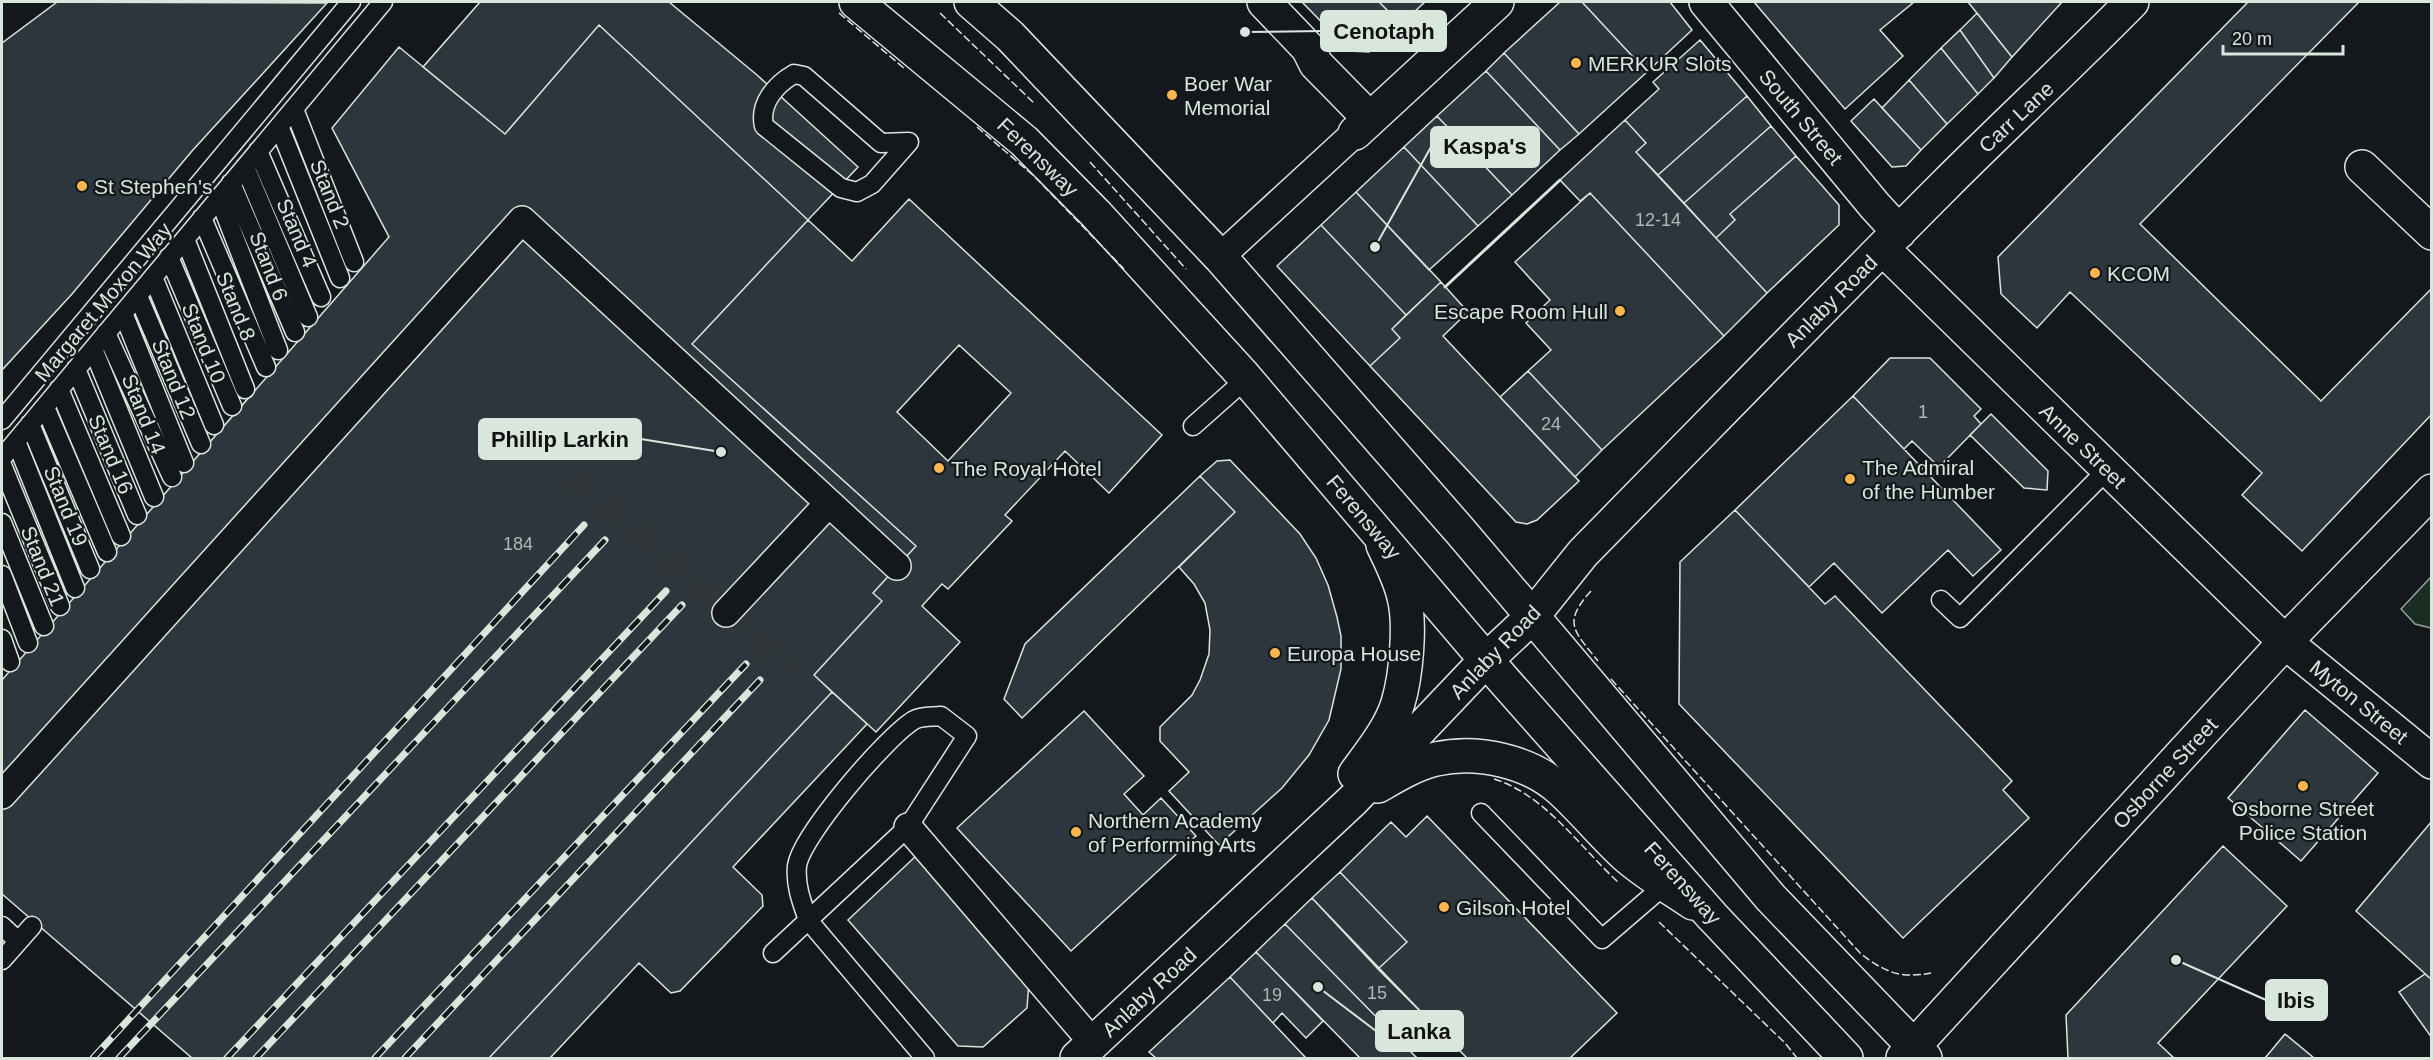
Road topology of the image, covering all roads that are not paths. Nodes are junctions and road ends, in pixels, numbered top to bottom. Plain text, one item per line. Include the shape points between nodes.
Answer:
1 (351, 2) edge
2 (383, 2) edge
3 (856, 2) edge
4 (970, 2) edge
5 (1264, 2) edge
6 (1497, 2) edge
7 (1706, 2) edge
8 (2132, 2) edge
9 (294, 109) junction
10 (254, 118) junction
11 (1362, 126) junction
12 (276, 130) junction
13 (909, 142) joint
14 (258, 151) junction
15 (245, 167) junction
16 (2362, 167) dead end
17 (231, 183) junction
18 (219, 198) junction
19 (202, 218) junction
20 (2432, 233) edge
21 (185, 239) junction
22 (1891, 240) junction
23 (170, 257) junction
24 (1220, 257) junction
25 (354, 262) dead end
26 (153, 277) junction
27 (340, 278) dead end
28 (138, 296) junction
29 (321, 297) dead end
30 (123, 314) junction
31 (308, 317) dead end
32 (295, 332) dead end
33 (106, 333) junction
34 (93, 349) junction
35 (278, 350) dead end
36 (266, 367) dead end
37 (76, 369) junction
38 (1246, 379) junction
39 (59, 389) junction
40 (245, 389) dead end
41 (232, 406) dead end
42 (45, 407) junction
43 (2, 420) edge
44 (30, 424) junction
45 (214, 426) dead end
46 (1193, 426) dead end
47 (8, 444) edge
48 (201, 444) dead end
49 (184, 463) dead end
50 (2, 465) edge
51 (2107, 470) junction
52 (172, 477) dead end
53 (2432, 491) edge
54 (154, 497) dead end
55 (829, 503) junction
56 (137, 515) dead end
57 (2, 523) edge
58 (1377, 531) junction
59 (121, 536) dead end
60 (107, 552) dead end
61 (897, 566) dead end
62 (90, 569) dead end
63 (2, 575) edge
64 (75, 588) dead end
65 (1941, 600) dead end
66 (60, 606) dead end
67 (726, 612) dead end
68 (1531, 618) junction
69 (44, 626) dead end
70 (2, 639) edge
71 (2285, 642) junction
72 (28, 643) dead end
73 (1486, 660) junction
74 (10, 662) dead end
75 (2432, 762) edge
76 (2, 795) edge
77 (1353, 800) junction
78 (1481, 813) dead end
79 (908, 827) junction
80 (1297, 852) junction
81 (1666, 884) junction
82 (1712, 916) junction
83 (807, 920) junction
84 (2, 926) edge
85 (32, 926) dead end
86 (18, 941) junction
87 (773, 952) dead end
88 (2, 960) edge
89 (1086, 1051) edge
90 (1914, 1055) edge
91 (926, 1059) edge
92 (1846, 1059) edge

1 - 10 lane, Margaret Moxon Way
2 - 9 lane, Margaret Moxon Way
3 - 38 main road, Ferensway via 1024,141
4 - 24 main road via 1010,36
5 - 11 main road via 1308,48
6 - 11 main road
7 - 22 main road, South Street via 1875,206
8 - 22 main road, Carr Lane
9 - 12 lane, Margaret Moxon Way
9 - 25 lane
10 - 12 lane
10 - 43 lane, Margaret Moxon Way
11 - 24 street
12 - 14 lane, Margaret Moxon Way
12 - 27 lane, Stand 2
13 - 13 lane via 872,184 857,192 842,188 764,126 761,114 784,80 794,74 804,76 882,143
14 - 15 lane, Margaret Moxon Way
14 - 29 lane
15 - 17 lane, Margaret Moxon Way
15 - 31 lane, Stand 4
16 - 20 main road
17 - 18 lane, Margaret Moxon Way
17 - 32 lane
18 - 19 lane, Margaret Moxon Way
18 - 35 lane, Stand 6
19 - 21 lane, Margaret Moxon Way
19 - 36 lane
21 - 23 lane, Margaret Moxon Way
21 - 40 lane, Stand 8
22 - 51 main road, Anne Street
22 - 68 main road, Anlaby Road via 1574,562
23 - 26 lane, Margaret Moxon Way
23 - 41 lane
24 - 68 main road via 1461,532
26 - 28 lane, Margaret Moxon Way
26 - 45 lane, Stand 10
28 - 30 lane, Margaret Moxon Way
28 - 48 lane
30 - 33 lane, Margaret Moxon Way
30 - 49 lane, Stand 12
33 - 34 lane, Margaret Moxon Way
33 - 52 lane
34 - 37 lane, Margaret Moxon Way
34 - 54 lane, Stand 14
37 - 39 lane, Margaret Moxon Way
37 - 56 lane
38 - 46 lane
38 - 58 main road, Ferensway
39 - 42 lane, Margaret Moxon Way
39 - 59 lane, Stand 16
42 - 44 lane, Margaret Moxon Way
42 - 60 lane
44 - 47 lane, Margaret Moxon Way
44 - 62 lane
47 - 64 lane, Stand 19
50 - 66 lane
51 - 65 lane via 1960,618
51 - 71 main road, Anne Street
53 - 71 main road, Osborne Street
55 - 61 street
55 - 67 street
55 - 76 street via 522,220
57 - 69 lane, Stand 21
58 - 73 main road, Ferensway
58 - 80 main road via 1405,600 1406,642 1398,702 1371,753
63 - 72 lane
68 - 73 main road, Anlaby Road
68 - 90 main road via 1771,898
70 - 74 lane
71 - 75 main road, Myton Street
71 - 90 main road, Osborne Street
73 - 77 main road, Anlaby Road
73 - 82 main road, Ferensway
77 - 80 main road, Anlaby Road
77 - 81 main road via 1408,769 1436,760 1460,756 1515,764 1536,772 1560,789 1627,856
78 - 81 lane via 1602,939
79 - 83 lane
79 - 83 lane via 967,736 941,716 916,719 883,748 817,825 797,865 798,892
79 - 89 street
80 - 89 main road, Anlaby Road
81 - 82 main road
82 - 92 main road, Ferensway
83 - 87 lane
83 - 91 lane
84 - 86 lane
85 - 86 lane
86 - 88 lane

